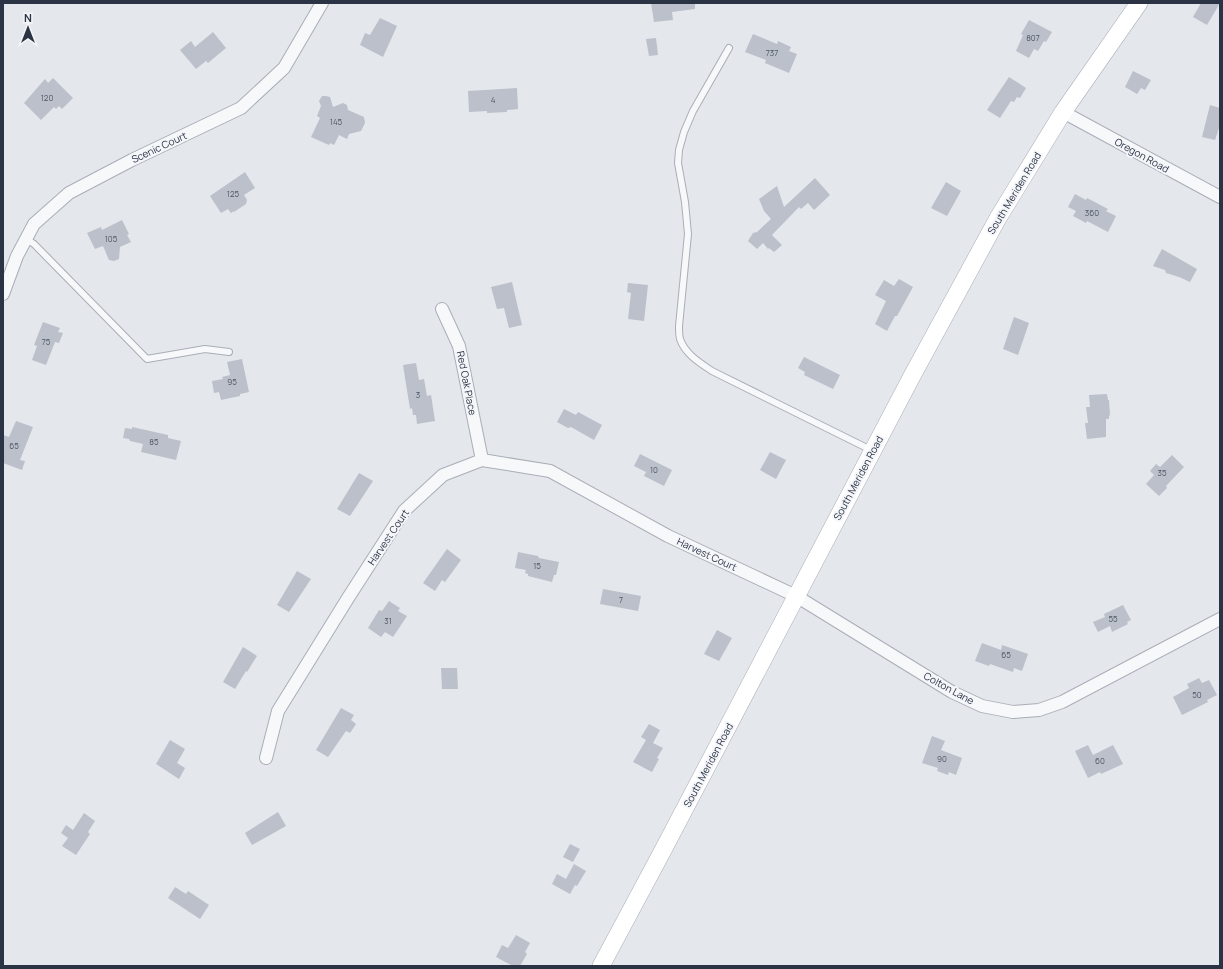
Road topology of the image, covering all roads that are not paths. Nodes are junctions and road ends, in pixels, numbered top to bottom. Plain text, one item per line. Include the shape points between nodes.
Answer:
1 (322, 3) edge
2 (1139, 3) edge
3 (728, 48) dead end
4 (1063, 112) junction
5 (1220, 197) edge
6 (26, 239) junction
7 (3, 294) edge
8 (442, 309) dead end
9 (229, 352) dead end
10 (873, 450) junction
11 (482, 460) junction
12 (796, 596) junction
13 (1220, 619) edge
14 (266, 758) dead end
15 (601, 966) edge

1 - 6 street, Scenic Court via 284,68 241,108 69,193 34,224
2 - 4 main road, South Meriden Road
3 - 10 lane via 693,111 679,150 678,163 688,234 680,339 696,361 712,371
4 - 5 street, Oregon Road
4 - 10 main road, South Meriden Road via 998,218
6 - 7 street, Scenic Court
6 - 9 lane via 34,244 147,359 205,349
8 - 11 street, Red Oak Place via 459,346
10 - 12 main road, South Meriden Road
11 - 12 street, Harvest Court via 550,471 668,536
11 - 14 street, Harvest Court via 444,475 404,511 278,711
12 - 13 street, Colton Lane via 952,692 982,706 1013,712 1039,710 1062,702
12 - 15 main road, South Meriden Road

